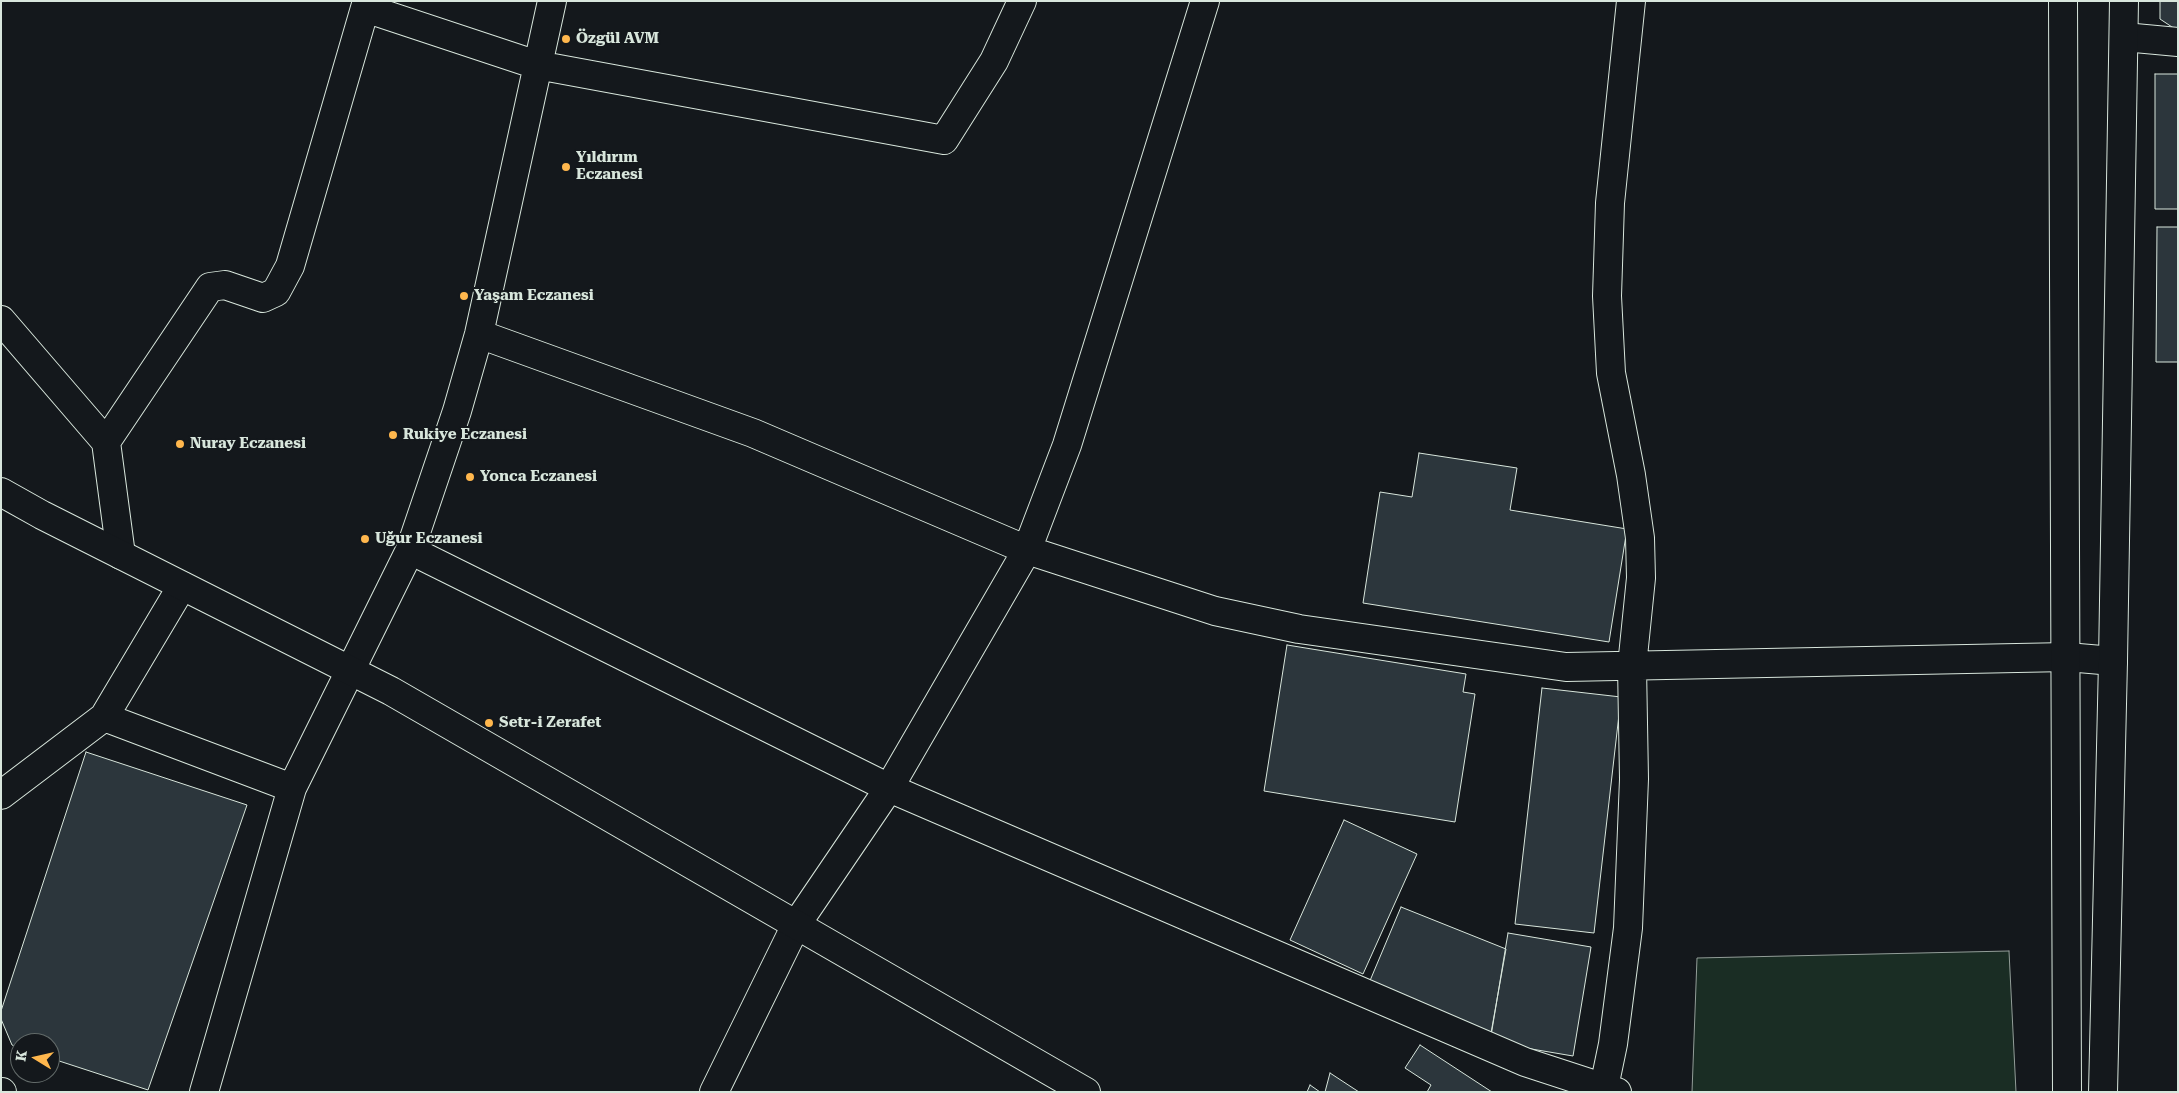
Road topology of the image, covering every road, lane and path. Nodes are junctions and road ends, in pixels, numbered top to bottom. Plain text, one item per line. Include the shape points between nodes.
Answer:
1 (552, 1) edge
2 (1022, 1) edge
3 (1205, 1) edge
4 (1631, 1) edge
5 (2063, 1) edge
6 (2124, 1) edge
7 (366, 5) edge
8 (2124, 38) junction
9 (2178, 42) edge
10 (538, 65) junction
11 (1, 320) edge
12 (479, 334) junction
13 (106, 442) junction
14 (1, 492) edge
15 (410, 550) junction
16 (1027, 550) junction
17 (121, 555) junction
18 (182, 586) junction
19 (2067, 658) junction
20 (2113, 661) junction
21 (1632, 666) junction
22 (351, 671) junction
23 (104, 716) junction
24 (292, 788) junction
25 (889, 788) junction
26 (1, 795) edge
27 (796, 925) junction
28 (1608, 1090) edge
29 (204, 1092) edge
30 (714, 1092) edge
31 (1086, 1092) edge
32 (2067, 1092) edge
33 (2103, 1092) edge

1 - 10 street
2 - 10 street via 994,61 944,140
3 - 16 street via 1070,436
4 - 21 street via 1610,203 1607,296 1611,373 1640,538 1641,578
5 - 19 street
6 - 8 street
7 - 10 street
7 - 13 street via 290,266 276,292 263,298 225,285 210,287
8 - 9 street
8 - 20 street
10 - 12 street
11 - 13 street
12 - 15 street via 457,412
12 - 16 street via 753,433
13 - 17 street
14 - 17 street
15 - 22 street
15 - 25 street
16 - 21 street via 1215,611 1299,629 1566,667
16 - 25 street
17 - 18 street
18 - 22 street
18 - 23 street
19 - 20 street
19 - 21 street
19 - 32 street
20 - 33 street
21 - 28 street via 1634,779 1628,928
22 - 24 street
22 - 27 street
23 - 24 street
23 - 26 street
24 - 29 street
25 - 27 street
25 - 28 street via 1526,1062
27 - 30 street
27 - 31 street

